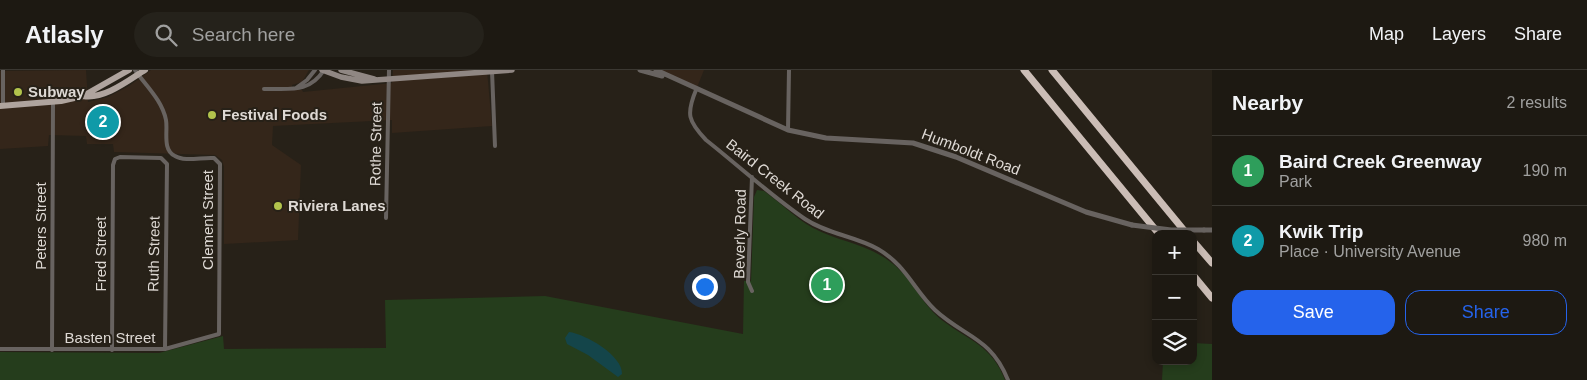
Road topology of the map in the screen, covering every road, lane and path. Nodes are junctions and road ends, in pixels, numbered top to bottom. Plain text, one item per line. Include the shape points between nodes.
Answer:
1 (3, 70) edge
2 (129, 70) edge
3 (145, 70) edge
4 (315, 70) edge
5 (323, 70) edge
6 (341, 70) edge
7 (389, 70) edge
8 (512, 70) edge
9 (640, 70) edge
10 (656, 70) edge
11 (789, 70) edge
12 (1024, 70) edge
13 (1052, 70) edge
14 (492, 71) edge
15 (136, 72) edge
16 (665, 76) junction
17 (388, 78) junction
18 (374, 79) junction
19 (296, 88) junction
20 (264, 89) dead end
21 (696, 90) junction
22 (83, 96) junction
23 (53, 102) junction
24 (2, 106) edge
25 (788, 130) junction
26 (496, 146) dead end
27 (164, 160) joint
28 (752, 177) junction
29 (386, 218) dead end
30 (1157, 230) edge
31 (1185, 230) edge
32 (1212, 230) edge
33 (1197, 246) edge
34 (1212, 264) edge
35 (1197, 280) edge
36 (752, 291) dead end
37 (1212, 298) edge
38 (219, 334) joint
39 (0, 349) edge
40 (165, 349) junction
41 (52, 350) junction
42 (112, 350) junction
43 (1008, 380) edge

1 - 24 street
2 - 22 main road
3 - 15 main road
4 - 19 street
5 - 18 main road via 355,80
5 - 19 street via 308,87
6 - 18 main road
7 - 17 street, Rothe Street
8 - 14 main road
9 - 16 street, Humboldt Road
10 - 16 street, Humboldt Road
11 - 25 street
12 - 30 highway
13 - 31 highway
14 - 17 main road
14 - 26 street
15 - 22 main road via 108,91
15 - 38 street, Clement Street via 161,106 166,122 167,147 171,153 181,158 213,158 220,165
16 - 21 street, Humboldt Road
17 - 18 main road
17 - 29 street, Rothe Street
19 - 20 street
21 - 25 street, Humboldt Road
21 - 28 street, Baird Creek Road via 689,112 694,126 706,140
22 - 23 main road
23 - 24 main road
23 - 41 street, Peters Street
25 - 32 street, Humboldt Road, bridge via 826,138 913,143 956,157 1086,212 1132,225 1171,230
27 - 40 street, Ruth Street via 167,165
27 - 42 street, Fred Street via 120,157 113,165
28 - 36 street, Beverly Road via 748,282
28 - 43 street, Baird Creek Road via 812,224 862,241 889,256 935,310 990,350
33 - 34 highway
35 - 37 highway
38 - 40 street, Basten Street
39 - 41 street, Basten Street
40 - 42 street, Basten Street
41 - 42 street, Basten Street

